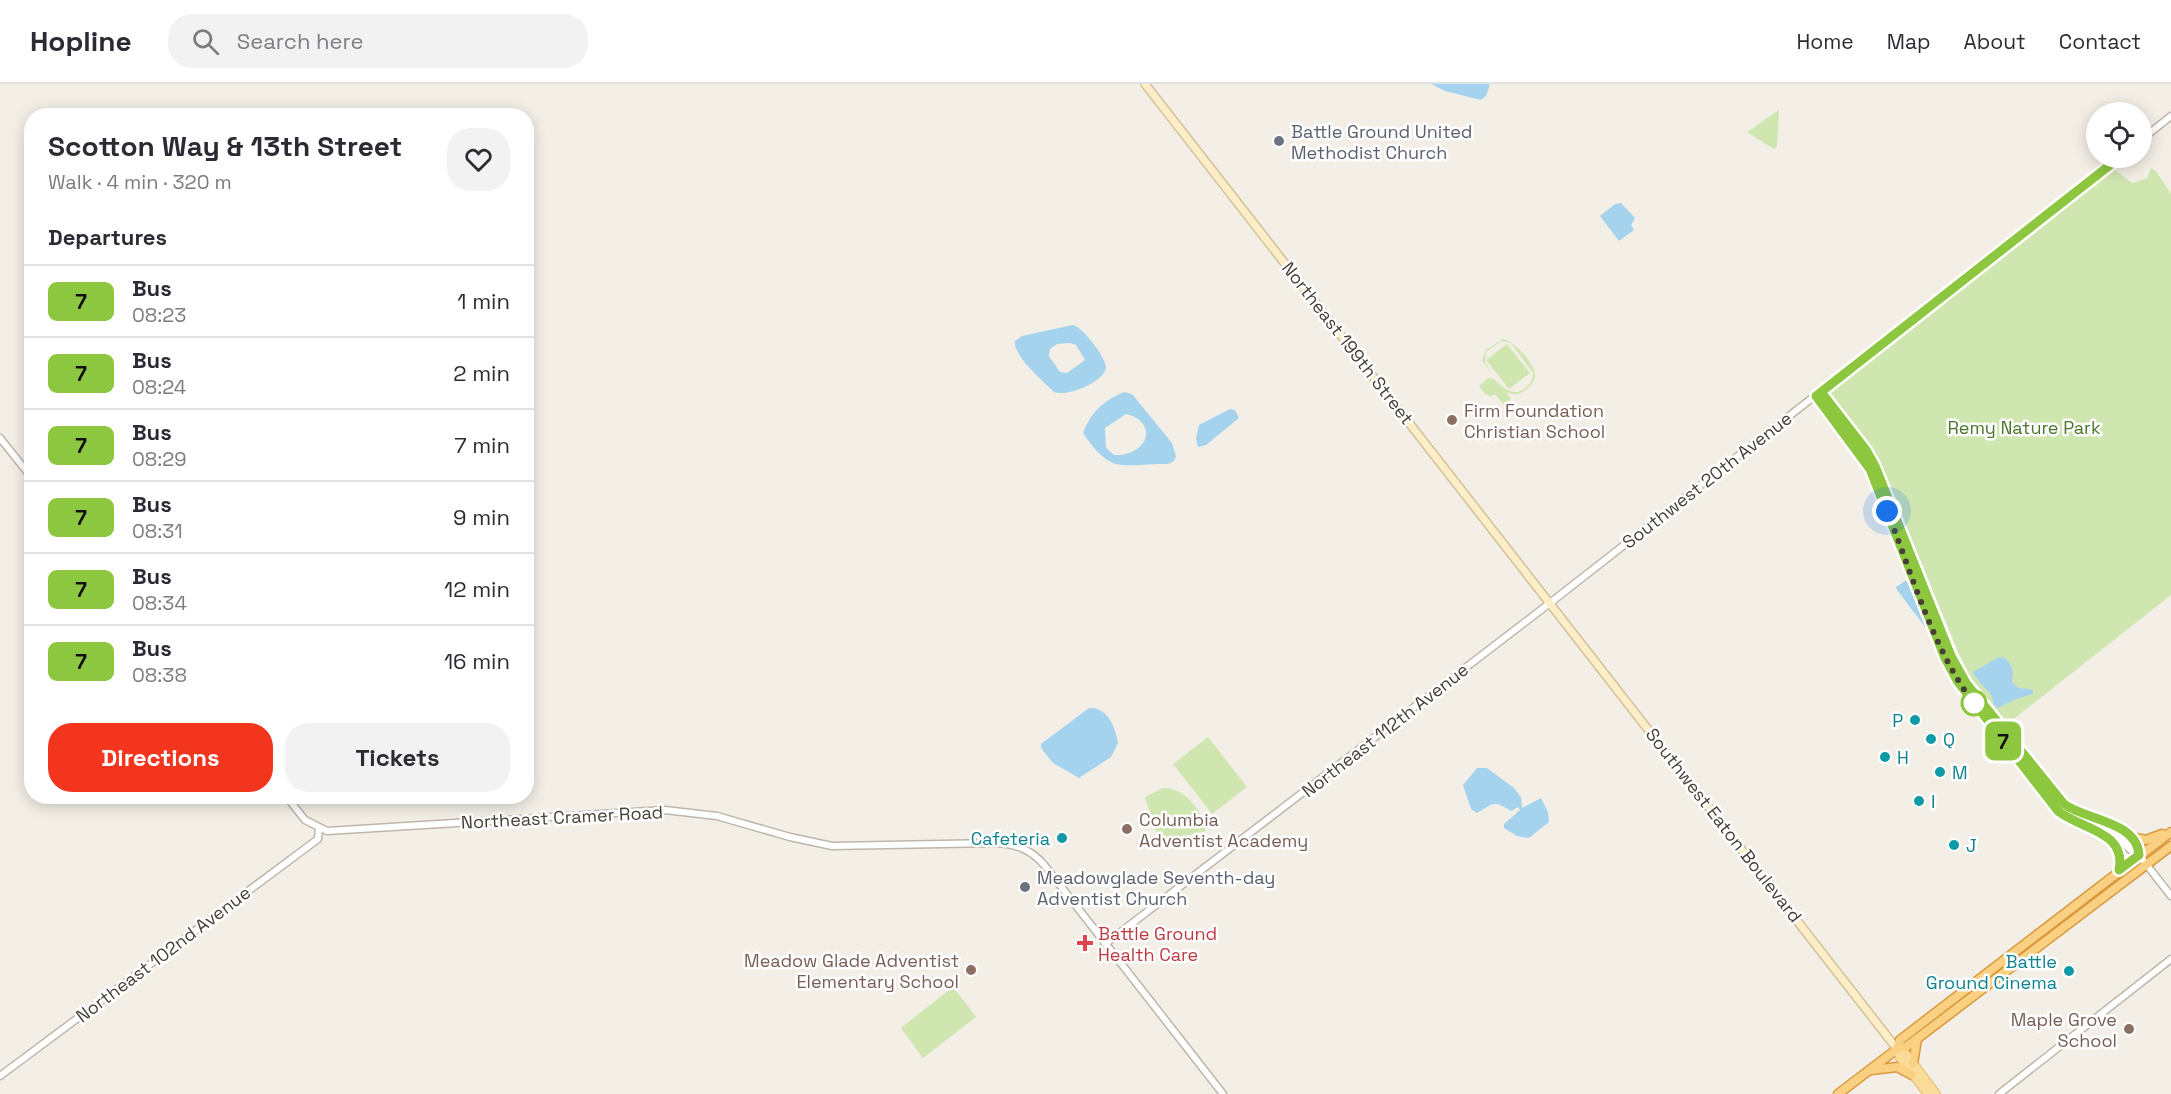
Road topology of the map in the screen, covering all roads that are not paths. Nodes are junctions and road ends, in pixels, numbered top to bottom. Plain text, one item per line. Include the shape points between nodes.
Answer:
1 (1145, 84) edge
2 (2171, 116) edge
3 (2152, 131) edge
4 (2106, 168) edge
5 (1819, 394) junction
6 (0, 438) edge
7 (24, 468) edge
8 (1885, 497) junction
9 (1550, 603) junction
10 (292, 804) edge
11 (2089, 826) junction
12 (319, 828) junction
13 (2171, 832) edge
14 (2130, 837) junction
15 (2171, 846) edge
16 (2139, 855) junction
17 (2146, 864) junction
18 (2119, 870) junction
19 (2171, 896) edge
20 (1106, 944) junction
21 (2171, 958) edge
22 (1917, 1039) junction
23 (1897, 1049) junction
24 (1913, 1064) junction
25 (1868, 1071) junction
26 (1912, 1075) junction
27 (0, 1076) edge
28 (2007, 1086) junction
29 (1223, 1094) edge
30 (1838, 1094) edge
31 (1928, 1094) edge
32 (1936, 1094) edge
33 (1992, 1094) edge
34 (1999, 1094) edge

1 - 9 main road, Northeast 199th Street
2 - 3 street
4 - 5 street, Southwest 20th Avenue
5 - 8 street via 1868,464
5 - 9 street, Southwest 20th Avenue
6 - 7 street
8 - 11 street via 1945,658 1958,682 2055,808
8 - 14 street via 1966,683 2064,804 2110,823
9 - 20 street, Northeast 112th Avenue
9 - 23 main road, Southwest Eaton Boulevard
10 - 12 street via 305,820
11 - 16 street via 2109,831
11 - 18 highway via 2117,849
12 - 20 street, Northeast Cramer Road via 344,831 653,810 717,816 832,846 1018,845 1041,861
12 - 27 street, Northeast 102nd Avenue via 318,839
13 - 14 highway via 2150,839
13 - 16 highway
14 - 16 street via 2139,848
15 - 17 highway
16 - 17 street
16 - 18 highway
17 - 19 street
17 - 22 highway
18 - 23 highway via 1900,1040
20 - 29 street
21 - 28 street
22 - 23 highway
22 - 24 highway
23 - 24 main road, Southwest Eaton Boulevard
23 - 25 highway
23 - 26 main road, Southwest Eaton Boulevard
24 - 32 main road, Southwest Eaton Boulevard
25 - 26 highway via 1897,1067
25 - 30 highway
26 - 31 main road, Southwest Eaton Boulevard
28 - 33 street
28 - 34 street

